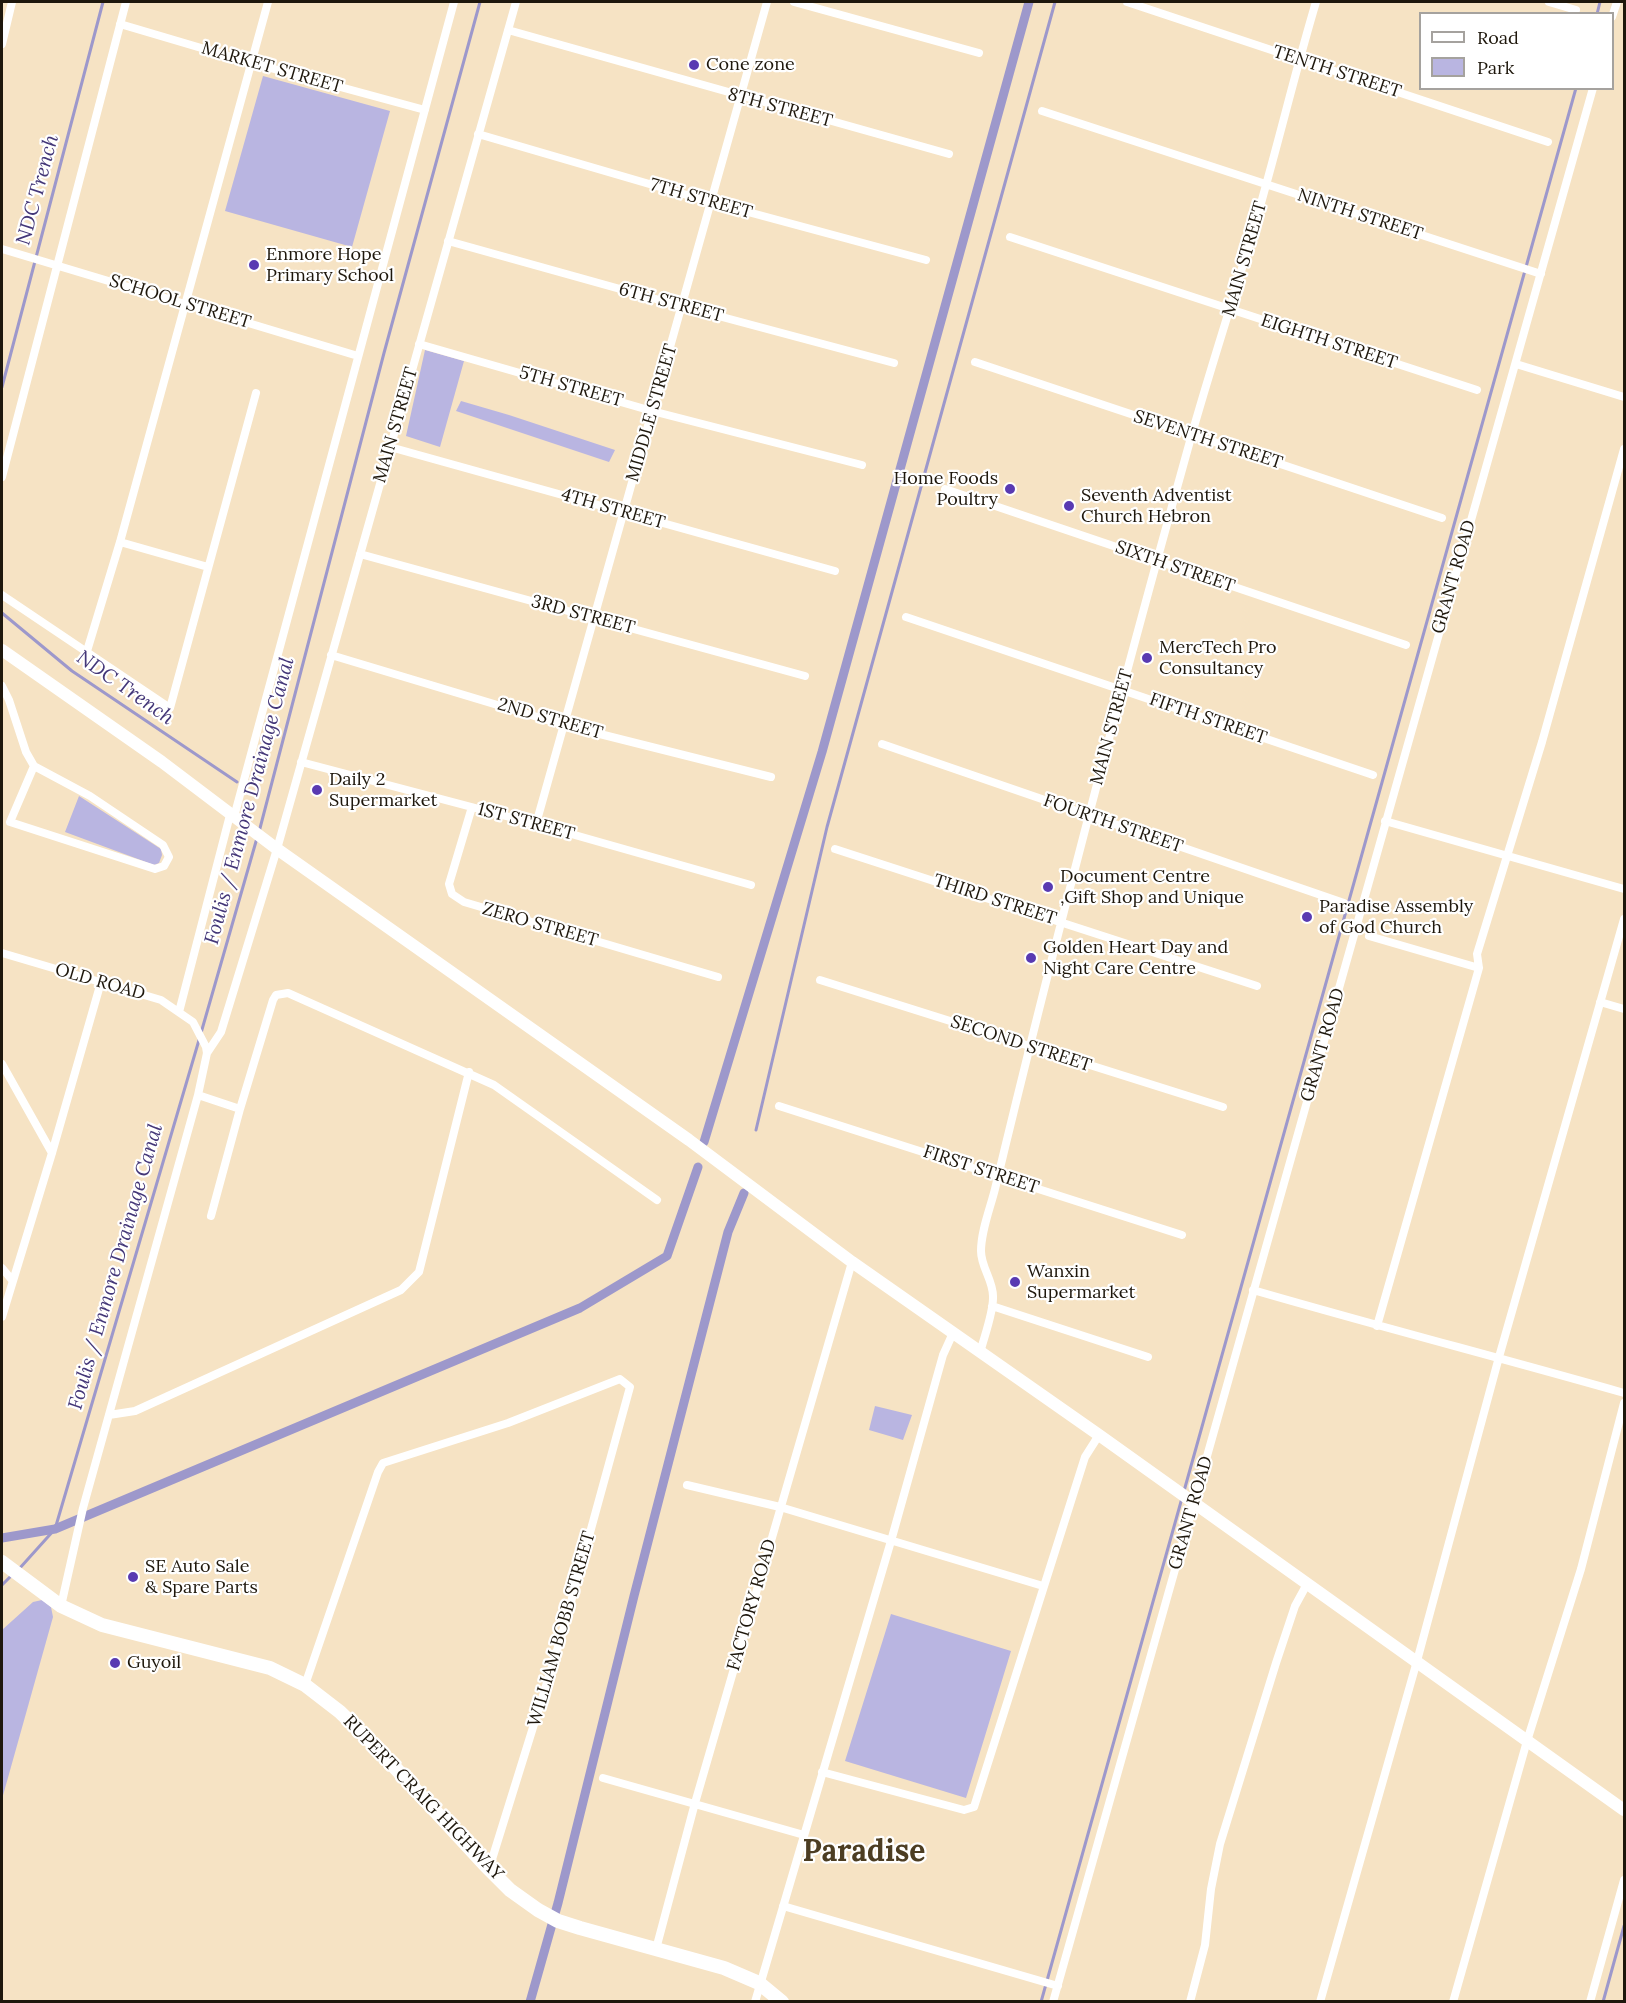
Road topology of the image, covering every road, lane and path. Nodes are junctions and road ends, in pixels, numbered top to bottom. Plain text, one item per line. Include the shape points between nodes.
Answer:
1 (12, 2) edge
2 (126, 2) edge
3 (268, 2) edge
4 (454, 2) edge
5 (516, 2) edge
6 (767, 2) edge
7 (794, 2) edge
8 (1127, 2) edge
9 (1316, 2) edge
10 (1549, 2) edge
11 (1576, 10) dead end
12 (120, 24) junction
13 (508, 30) junction
14 (2, 44) edge
15 (979, 53) dead end
16 (1299, 59) junction
17 (252, 63) junction
18 (1592, 90) edge
19 (740, 97) junction
20 (425, 110) junction
21 (1042, 111) dead end
22 (478, 134) junction
23 (1548, 142) dead end
24 (949, 154) dead end
25 (1266, 184) junction
26 (711, 202) junction
27 (1010, 237) dead end
28 (448, 241) junction
29 (2, 249) edge
30 (926, 260) dead end
31 (57, 265) junction
32 (1541, 274) junction
33 (185, 303) junction
34 (681, 306) junction
35 (1230, 309) junction
36 (419, 344) junction
37 (358, 356) junction
38 (975, 362) dead end
39 (894, 363) dead end
40 (1516, 364) junction
41 (1477, 390) dead end
42 (256, 393) dead end
43 (1624, 397) edge
44 (652, 411) junction
45 (1192, 435) junction
46 (390, 447) junction
47 (1624, 449) edge
48 (862, 465) dead end
49 (2, 477) edge
50 (945, 489) dead end
51 (624, 513) junction
52 (1442, 518) dead end
53 (120, 542) junction
54 (360, 554) junction
55 (1157, 561) junction
56 (208, 567) junction
57 (836, 571) dead end
58 (2, 594) edge
59 (906, 617) dead end
60 (594, 618) junction
61 (1406, 645) dead end
62 (2, 650) edge
63 (87, 651) junction
64 (331, 655) junction
65 (805, 676) dead end
66 (2, 686) edge
67 (1122, 690) junction
68 (564, 725) junction
69 (882, 744) dead end
70 (301, 762) junction
71 (34, 766) junction
72 (1373, 775) dead end
73 (771, 777) dead end
74 (472, 807) junction
75 (1088, 815) junction
76 (232, 816) junction
77 (1385, 821) junction
78 (537, 824) junction
79 (277, 849) junction
80 (835, 849) dead end
81 (1507, 855) junction
82 (751, 885) dead end
83 (1624, 890) edge
84 (1344, 903) dead end
85 (1624, 919) edge
86 (1062, 922) junction
87 (1369, 936) dead end
88 (2, 954) edge
89 (1479, 968) junction
90 (718, 977) dead end
91 (820, 980) dead end
92 (101, 982) junction
93 (1257, 986) dead end
94 (1600, 1002) junction
95 (1624, 1009) edge
96 (179, 1012) junction
97 (1031, 1047) junction
98 (207, 1050) junction
99 (2, 1064) edge
100 (469, 1072) junction
101 (198, 1095) junction
102 (779, 1106) dead end
103 (1223, 1107) dead end
104 (240, 1108) junction
105 (52, 1153) junction
106 (998, 1176) junction
107 (657, 1200) dead end
108 (212, 1216) dead end
109 (1182, 1234) dead end
110 (852, 1262) junction
111 (2, 1268) edge
112 (12, 1280) junction
113 (1253, 1290) junction
114 (992, 1306) junction
115 (2, 1317) edge
116 (1377, 1326) junction
117 (954, 1339) junction
118 (980, 1353) junction
119 (1148, 1357) dead end
120 (1499, 1357) junction
121 (1624, 1393) edge
122 (1624, 1403) edge
123 (109, 1415) junction
124 (1096, 1438) junction
125 (687, 1485) dead end
126 (1194, 1503) junction
127 (780, 1507) junction
128 (891, 1541) junction
129 (5, 1565) edge
130 (1307, 1584) junction
131 (1043, 1586) junction
132 (61, 1606) junction
133 (1417, 1661) junction
134 (305, 1685) junction
135 (1527, 1741) junction
136 (822, 1772) junction
137 (603, 1778) dead end
138 (695, 1803) junction
139 (1624, 1810) edge
140 (804, 1834) junction
141 (489, 1869) junction
142 (1624, 1880) edge
143 (783, 1906) junction
144 (656, 1949) junction
145 (759, 1983) junction
146 (1058, 1986) junction
147 (755, 2001) edge
148 (782, 2001) edge
149 (1053, 2001) edge
150 (1190, 2001) edge
151 (1320, 2001) edge
152 (1453, 2001) edge
153 (1590, 2001) edge

1 - 14 street
2 - 12 street
3 - 17 street
4 - 20 street
5 - 13 street, MAIN STREET
6 - 19 street, MIDDLE STREET
7 - 15 street
8 - 16 street, TENTH STREET
9 - 16 street, MAIN STREET
10 - 11 street
12 - 17 street, MARKET STREET
12 - 31 street
13 - 19 street, 8TH STREET
13 - 22 street, MAIN STREET
16 - 23 street, TENTH STREET
16 - 25 street, MAIN STREET
17 - 20 street, MARKET STREET
17 - 33 street
18 - 32 street, GRANT ROAD
19 - 24 street, 8TH STREET
19 - 26 street, MIDDLE STREET
20 - 37 street
21 - 25 street, NINTH STREET
22 - 26 street, 7TH STREET
22 - 28 street, MAIN STREET
25 - 32 street, NINTH STREET
25 - 35 street, MAIN STREET
26 - 30 street, 7TH STREET
26 - 34 street, MIDDLE STREET
27 - 35 street, EIGHTH STREET
28 - 34 street, 6TH STREET
28 - 36 street, MAIN STREET
29 - 31 street, SCHOOL STREET
31 - 33 street, SCHOOL STREET
31 - 49 street
32 - 40 street, GRANT ROAD
33 - 37 street, SCHOOL STREET
33 - 53 street
34 - 39 street, 6TH STREET
34 - 44 street, MIDDLE STREET
35 - 41 street, EIGHTH STREET
35 - 45 street, MAIN STREET
36 - 44 street, 5TH STREET
36 - 46 street, MAIN STREET
37 - 76 street
38 - 45 street, SEVENTH STREET
40 - 43 street
40 - 77 street, GRANT ROAD
42 - 56 street
44 - 48 street, 5TH STREET
44 - 51 street, MIDDLE STREET
45 - 52 street, SEVENTH STREET
45 - 55 street, MAIN STREET
46 - 51 street, 4TH STREET
46 - 54 street, MAIN STREET
47 - 81 street
50 - 55 street, SIXTH STREET
51 - 57 street, 4TH STREET
51 - 60 street, MIDDLE STREET
53 - 56 street
53 - 63 street
54 - 60 street, 3RD STREET
54 - 64 street, MAIN STREET
55 - 61 street, SIXTH STREET
55 - 67 street, MAIN STREET
56 - 63 street via 170,708
58 - 63 street
59 - 67 street, FIFTH STREET
60 - 65 street, 3RD STREET
60 - 68 street, MIDDLE STREET
62 - 76 main road
64 - 68 street, 2ND STREET
64 - 70 street, MAIN STREET
66 - 71 street
67 - 72 street, FIFTH STREET
67 - 75 street, MAIN STREET
68 - 73 street, 2ND STREET
68 - 78 street, MIDDLE STREET
69 - 75 street, FOURTH STREET
70 - 74 street, 1ST STREET
70 - 79 street, MAIN STREET
71 - 71 street via 10,822 154,869 164,866 169,857 163,845 90,796
74 - 78 street, 1ST STREET
74 - 90 street, ZERO STREET via 449,884 452,894 464,902
75 - 84 street, FOURTH STREET
75 - 86 street, MAIN STREET
76 - 79 main road
76 - 96 street
77 - 81 street
77 - 113 street, GRANT ROAD
78 - 82 street, 1ST STREET
79 - 98 street, MAIN STREET via 221,1032
79 - 110 main road via 703,1149
80 - 86 street, THIRD STREET
81 - 83 street
81 - 89 street via 1477,954
85 - 94 street
86 - 93 street, THIRD STREET
86 - 97 street, MAIN STREET
87 - 89 street
88 - 92 street, OLD ROAD
89 - 116 street
91 - 97 street, SECOND STREET
92 - 96 street, OLD ROAD via 161,1000
92 - 105 street
94 - 95 street
94 - 120 street
96 - 98 street, OLD ROAD via 193,1022
97 - 103 street, SECOND STREET
97 - 106 street, MAIN STREET
98 - 101 street, MAIN STREET
99 - 105 street
100 - 104 street via 288,993 276,994
100 - 107 street via 494,1084
100 - 123 street via 419,1272 401,1290 135,1411
101 - 104 street
101 - 123 street, MAIN STREET
102 - 106 street, FIRST STREET
104 - 108 street
105 - 112 street
106 - 109 street, FIRST STREET
106 - 114 street, MAIN STREET via 981,1248
110 - 117 main road
110 - 127 street, FACTORY ROAD
111 - 112 street
112 - 115 street
113 - 116 street
113 - 126 street, GRANT ROAD
114 - 118 street
114 - 119 street
116 - 120 street
117 - 118 main road
117 - 128 street via 944,1355
118 - 124 main road
120 - 121 street
120 - 133 street
122 - 135 street via 1581,1569
123 - 132 street, MAIN STREET
124 - 126 main road
124 - 131 street via 1085,1457
125 - 127 street
126 - 130 main road
126 - 146 street, GRANT ROAD
127 - 128 street
127 - 138 street, FACTORY ROAD
128 - 131 street
128 - 136 street
129 - 132 main road, RUPERT CRAIG HIGHWAY
130 - 133 main road
130 - 150 street via 1295,1606 1220,1844 1205,1946
131 - 136 street via 974,1807 964,1810
132 - 134 main road, RUPERT CRAIG HIGHWAY via 102,1624 270,1668
133 - 135 main road
133 - 151 street
134 - 141 main road, RUPERT CRAIG HIGHWAY via 375,1746
134 - 141 street, WILLIAM BOBB STREET via 383,1463 507,1423 620,1379 630,1387 563,1631
135 - 139 main road
135 - 152 street
136 - 140 street
137 - 138 street
138 - 140 street
138 - 144 street, FACTORY ROAD
140 - 143 street
141 - 144 main road, RUPERT CRAIG HIGHWAY via 510,1890 553,1918
142 - 153 street
143 - 145 street
143 - 146 street
144 - 145 main road, RUPERT CRAIG HIGHWAY via 724,1968
145 - 147 street
145 - 148 main road, RUPERT CRAIG HIGHWAY
146 - 149 street, GRANT ROAD

